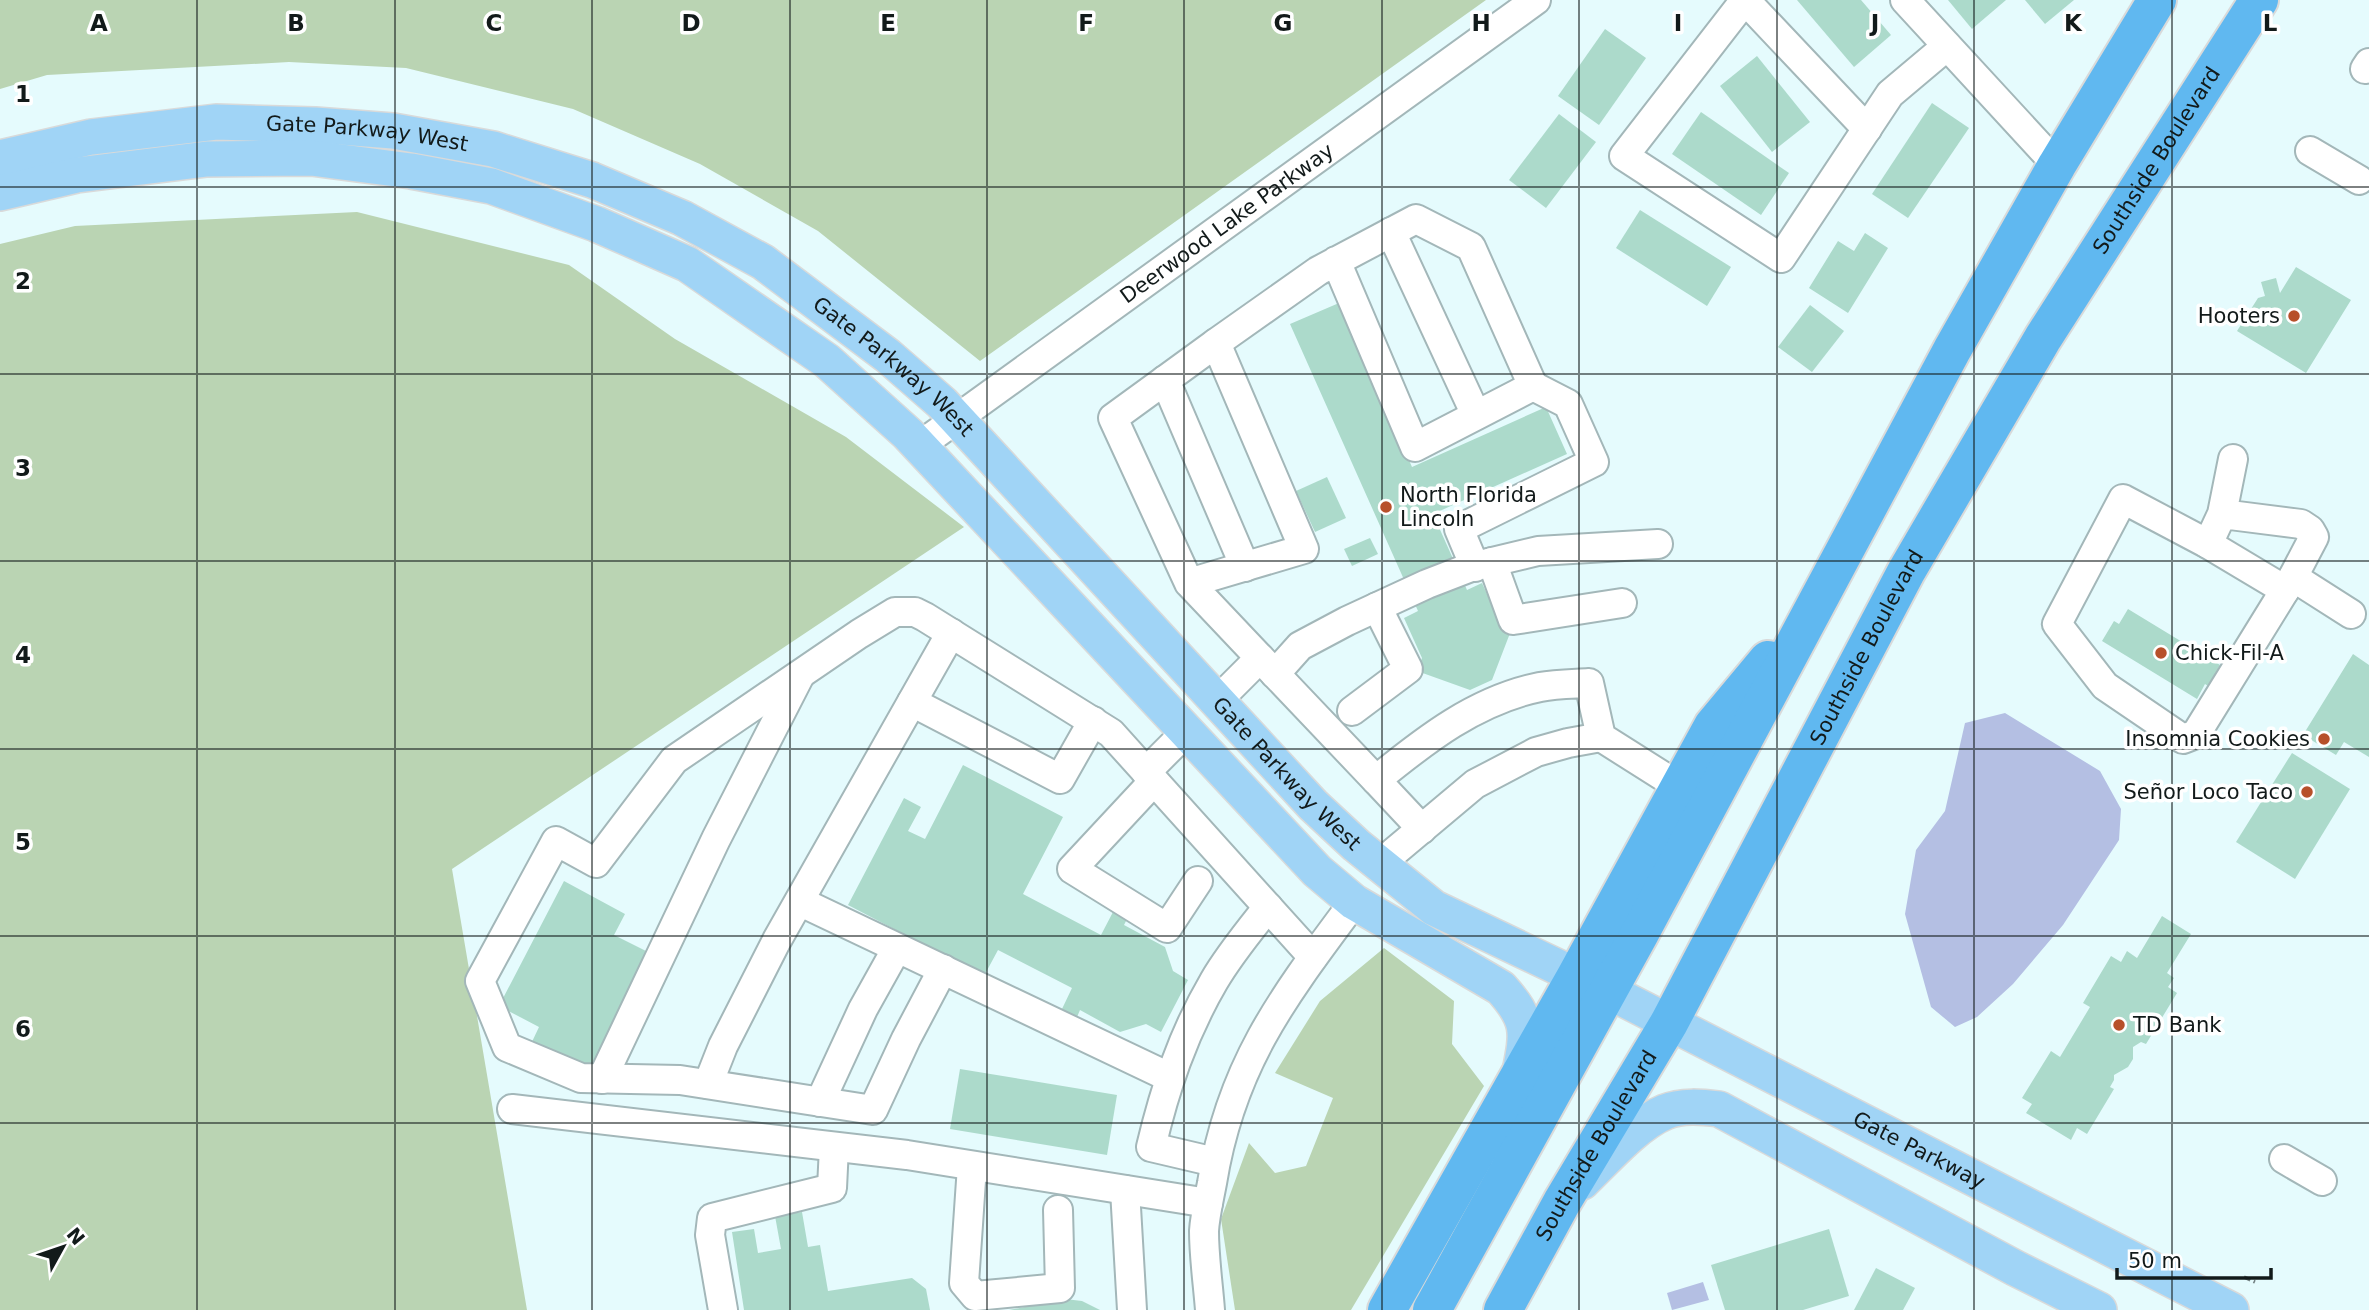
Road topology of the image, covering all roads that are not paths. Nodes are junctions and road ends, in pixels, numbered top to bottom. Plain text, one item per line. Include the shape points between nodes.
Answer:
1 (1536, 0) edge
2 (1745, 0) edge
3 (1905, 0) edge
4 (2157, 0) edge
5 (2259, 0) edge
6 (1947, 46) junction
7 (1867, 130) junction
8 (2310, 151) dead end
9 (0, 158) edge
10 (2057, 165) junction
11 (2366, 177) edge
12 (0, 193) edge
13 (1391, 232) junction
14 (1336, 261) junction
15 (1216, 343) junction
16 (1165, 380) junction
17 (1533, 386) junction
18 (1476, 415) junction
19 (957, 418) junction
20 (919, 446) junction
21 (2233, 459) dead end
22 (2222, 514) junction
23 (1658, 544) dead end
24 (2208, 544) junction
25 (1483, 564) junction
26 (1245, 567) junction
27 (1189, 583) junction
28 (2289, 584) junction
29 (1819, 600) junction
30 (1622, 603) dead end
31 (1377, 607) junction
32 (2351, 614) dead end
33 (951, 633) junction
34 (1267, 666) junction
35 (800, 674) junction
36 (1217, 701) junction
37 (912, 702) junction
38 (1352, 711) dead end
39 (1093, 722) junction
40 (1186, 732) junction
41 (1601, 737) junction
42 (1150, 776) junction
43 (1376, 780) junction
44 (1680, 787) junction
45 (1422, 829) junction
46 (1383, 867) junction
47 (1198, 881) dead end
48 (800, 902) junction
49 (1354, 902) junction
50 (1268, 907) junction
51 (897, 948) junction
52 (1314, 957) junction
53 (943, 969) junction
54 (1592, 984) junction
55 (1669, 1023) junction
56 (1520, 1076) junction
57 (1169, 1077) junction
58 (602, 1079) junction
59 (708, 1084) junction
60 (820, 1102) junction
61 (512, 1109) dead end
62 (834, 1147) junction
63 (2284, 1159) dead end
64 (1215, 1162) junction
65 (972, 1166) junction
66 (2322, 1181) dead end
67 (1125, 1190) junction
68 (1562, 1202) junction
69 (1209, 1203) junction
70 (1058, 1210) dead end
71 (1389, 1302) edge
72 (2214, 1306) edge
73 (723, 1310) edge
74 (1132, 1310) edge
75 (1210, 1310) edge
76 (1432, 1310) edge
77 (1503, 1310) edge
78 (2099, 1310) edge

1 - 19 street, Deerwood Lake Parkway
2 - 7 street
2 - 7 street via 1624,156 1781,258
3 - 6 street
4 - 10 highway
5 - 55 highway, Southside Boulevard via 2043,338 1906,572
6 - 7 street via 1890,94
6 - 10 street
8 - 11 street
9 - 19 main road, Gate Parkway West via 91,137 216,122 393,131 493,149 592,180 682,218 763,262 888,356
10 - 29 highway
12 - 20 main road, Gate Parkway West via 77,175 206,159 312,158 491,186 596,224 687,264 827,361
13 - 14 street
13 - 17 street via 1416,219 1471,247
13 - 18 street
14 - 15 street
14 - 18 street via 1415,447
15 - 16 street
15 - 26 street via 1304,549
16 - 26 street
16 - 27 street via 1113,418
17 - 18 street
17 - 25 street via 1568,404 1594,462 1459,529
19 - 20 street, Deerwood Lake Parkway
19 - 36 main road, Gate Parkway West
20 - 40 main road, Gate Parkway West
21 - 22 street
22 - 24 street
22 - 28 street via 2301,524 2310,530 2314,537
23 - 25 street via 1538,551
24 - 28 street
24 - 28 street via 2123,499 2057,624 2105,686 2183,739 2196,734
25 - 30 street via 1513,620
25 - 31 street
26 - 27 street
27 - 34 street
28 - 32 street
29 - 44 highway via 1713,726
29 - 54 highway
31 - 34 street
31 - 38 street via 1408,669
33 - 35 street via 915,612 895,612
33 - 37 street
33 - 39 street
34 - 36 street
34 - 43 street
35 - 58 street
35 - 58 street via 674,760 596,863 556,841 480,981 507,1047 581,1078
36 - 40 main road
36 - 46 main road, Gate Parkway West via 1312,805
37 - 39 street via 1060,779
37 - 48 street
39 - 42 street via 1111,733
40 - 42 street
40 - 49 main road, Gate Parkway West via 1317,871
41 - 43 street via 1589,683 1540,687 1456,720
41 - 44 street
41 - 45 street via 1536,752 1502,769 1475,784
42 - 47 street via 1072,869 1167,928
42 - 50 street
43 - 45 street
44 - 54 highway
45 - 46 street
46 - 49 main road
46 - 54 main road, Gate Parkway West via 1434,908
48 - 51 street
48 - 59 street via 750,991
49 - 52 street
49 - 56 main road, Gate Parkway West via 1501,988 1517,1006 1527,1036
50 - 52 street
50 - 57 street via 1214,980
51 - 53 street
51 - 60 street
52 - 64 street via 1267,1024 1242,1073
53 - 57 street
53 - 60 street via 873,1110
54 - 55 main road, Gate Parkway
54 - 56 highway
54 - 76 highway
55 - 68 highway, Southside Boulevard
55 - 72 main road, Gate Parkway
56 - 71 highway
57 - 64 street via 1151,1147
58 - 59 street
59 - 60 street
61 - 62 street
62 - 65 street
62 - 73 street via 832,1188 712,1218 710,1235
63 - 66 street
64 - 69 street
65 - 67 street
65 - 70 street via 964,1283 975,1296 1060,1287
67 - 69 street
67 - 74 street
68 - 77 highway, Southside Boulevard
68 - 78 main road via 1644,1125 1666,1111 1719,1109
69 - 75 street via 1204,1228

